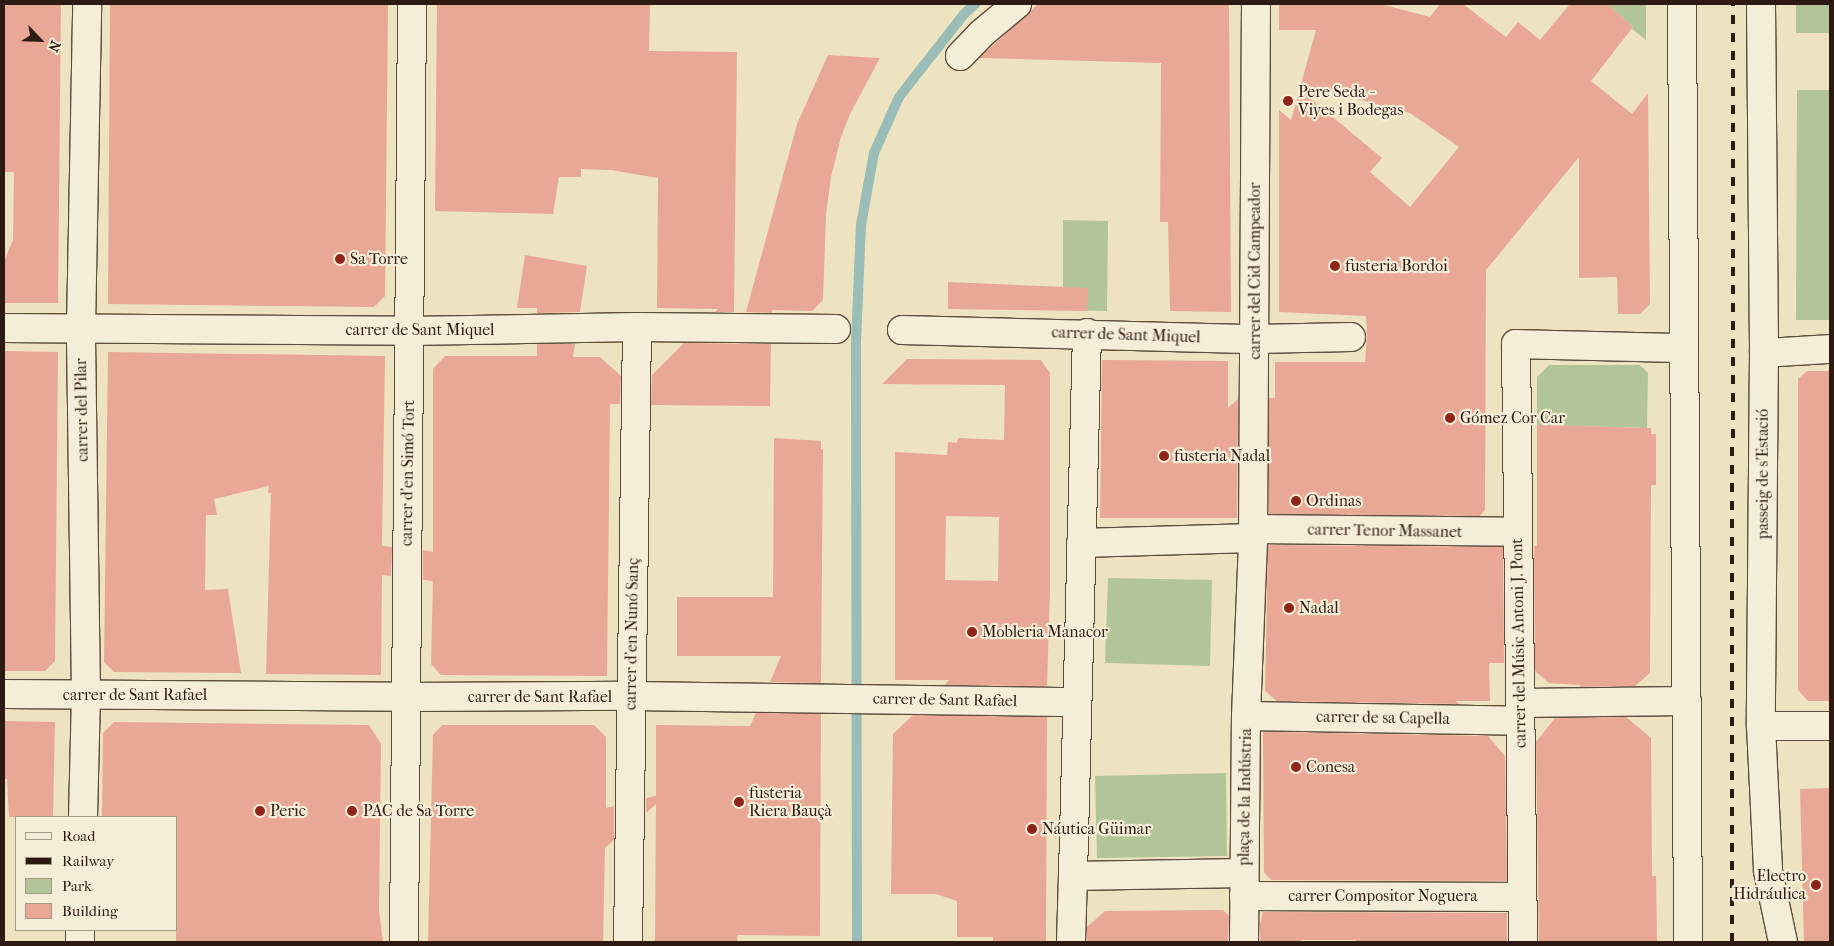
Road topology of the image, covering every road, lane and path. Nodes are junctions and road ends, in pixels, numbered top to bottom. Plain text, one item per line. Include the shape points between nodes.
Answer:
1 (87, 4) edge
2 (412, 4) edge
3 (1017, 4) edge
4 (1256, 4) edge
5 (1682, 4) edge
6 (1761, 4) edge
7 (960, 56) dead end
8 (637, 327) junction
9 (4, 328) edge
10 (81, 328) junction
11 (836, 329) dead end
12 (902, 330) dead end
13 (409, 331) junction
14 (1087, 333) junction
15 (1351, 337) dead end
16 (1255, 339) junction
17 (1684, 348) junction
18 (1830, 349) edge
19 (1764, 353) junction
20 (1518, 532) junction
21 (1253, 534) junction
22 (1081, 543) junction
23 (4, 694) edge
24 (86, 695) junction
25 (631, 696) junction
26 (406, 697) junction
27 (1687, 701) junction
28 (1077, 702) junction
29 (1520, 712) junction
30 (1246, 716) junction
31 (1762, 726) junction
32 (1830, 726) edge
33 (83, 816) edge
34 (1073, 876) junction
35 (1244, 884) junction
36 (1522, 897) junction
37 (404, 942) edge
38 (628, 942) edge
39 (1071, 942) edge
40 (1244, 942) edge
41 (1523, 942) edge
42 (1688, 942) edge
43 (1783, 942) edge

1 - 10 street, carrer del Pilar
2 - 13 street, carrer d'en Simó Tort
3 - 7 street
4 - 16 street, carrer del Cid Campeador
5 - 17 street
6 - 19 street, passeig de s'Estació
8 - 11 street, carrer de Sant Miquel
8 - 13 street, carrer de Sant Miquel
8 - 25 street, carrer d'en Nunó Sanç
9 - 10 street, carrer de Sant Miquel
10 - 13 street, carrer de Sant Miquel
10 - 24 street, carrer del Pilar
12 - 14 street, carrer de Sant Miquel
13 - 26 street, carrer d'en Simó Tort
14 - 16 street, carrer de Sant Miquel
14 - 22 street
15 - 16 street, carrer de Sant Miquel
16 - 21 street, carrer del Cid Campeador
17 - 20 street, carrer del Músic Antoni J. Pont via 1516,344
17 - 27 street
18 - 19 street
19 - 31 street, passeig de s'Estació
20 - 21 street, carrer Tenor Massanet
20 - 29 street, carrer del Músic Antoni J. Pont
21 - 22 street
21 - 30 street, plaça de la Indústria
22 - 28 street
23 - 24 street, carrer de Sant Rafael
24 - 26 street, carrer de Sant Rafael
24 - 33 street, carrer del Pilar
25 - 26 street, carrer de Sant Rafael
25 - 28 street, carrer de Sant Rafael
25 - 38 street, carrer d'en Nunó Sanç
26 - 37 street, carrer d'en Simó Tort
27 - 29 street, carrer de sa Capella
27 - 42 street
28 - 34 street
29 - 30 street, carrer de sa Capella
29 - 36 street, carrer del Músic Antoni J. Pont
30 - 35 street, plaça de la Indústria
31 - 32 street
31 - 43 street, passeig de s'Estació via 1768,871
34 - 35 street, plaça de la Indústria
34 - 39 street
35 - 36 street, carrer Compositor Noguera
35 - 40 street
36 - 41 street, carrer del Músic Antoni J. Pont

